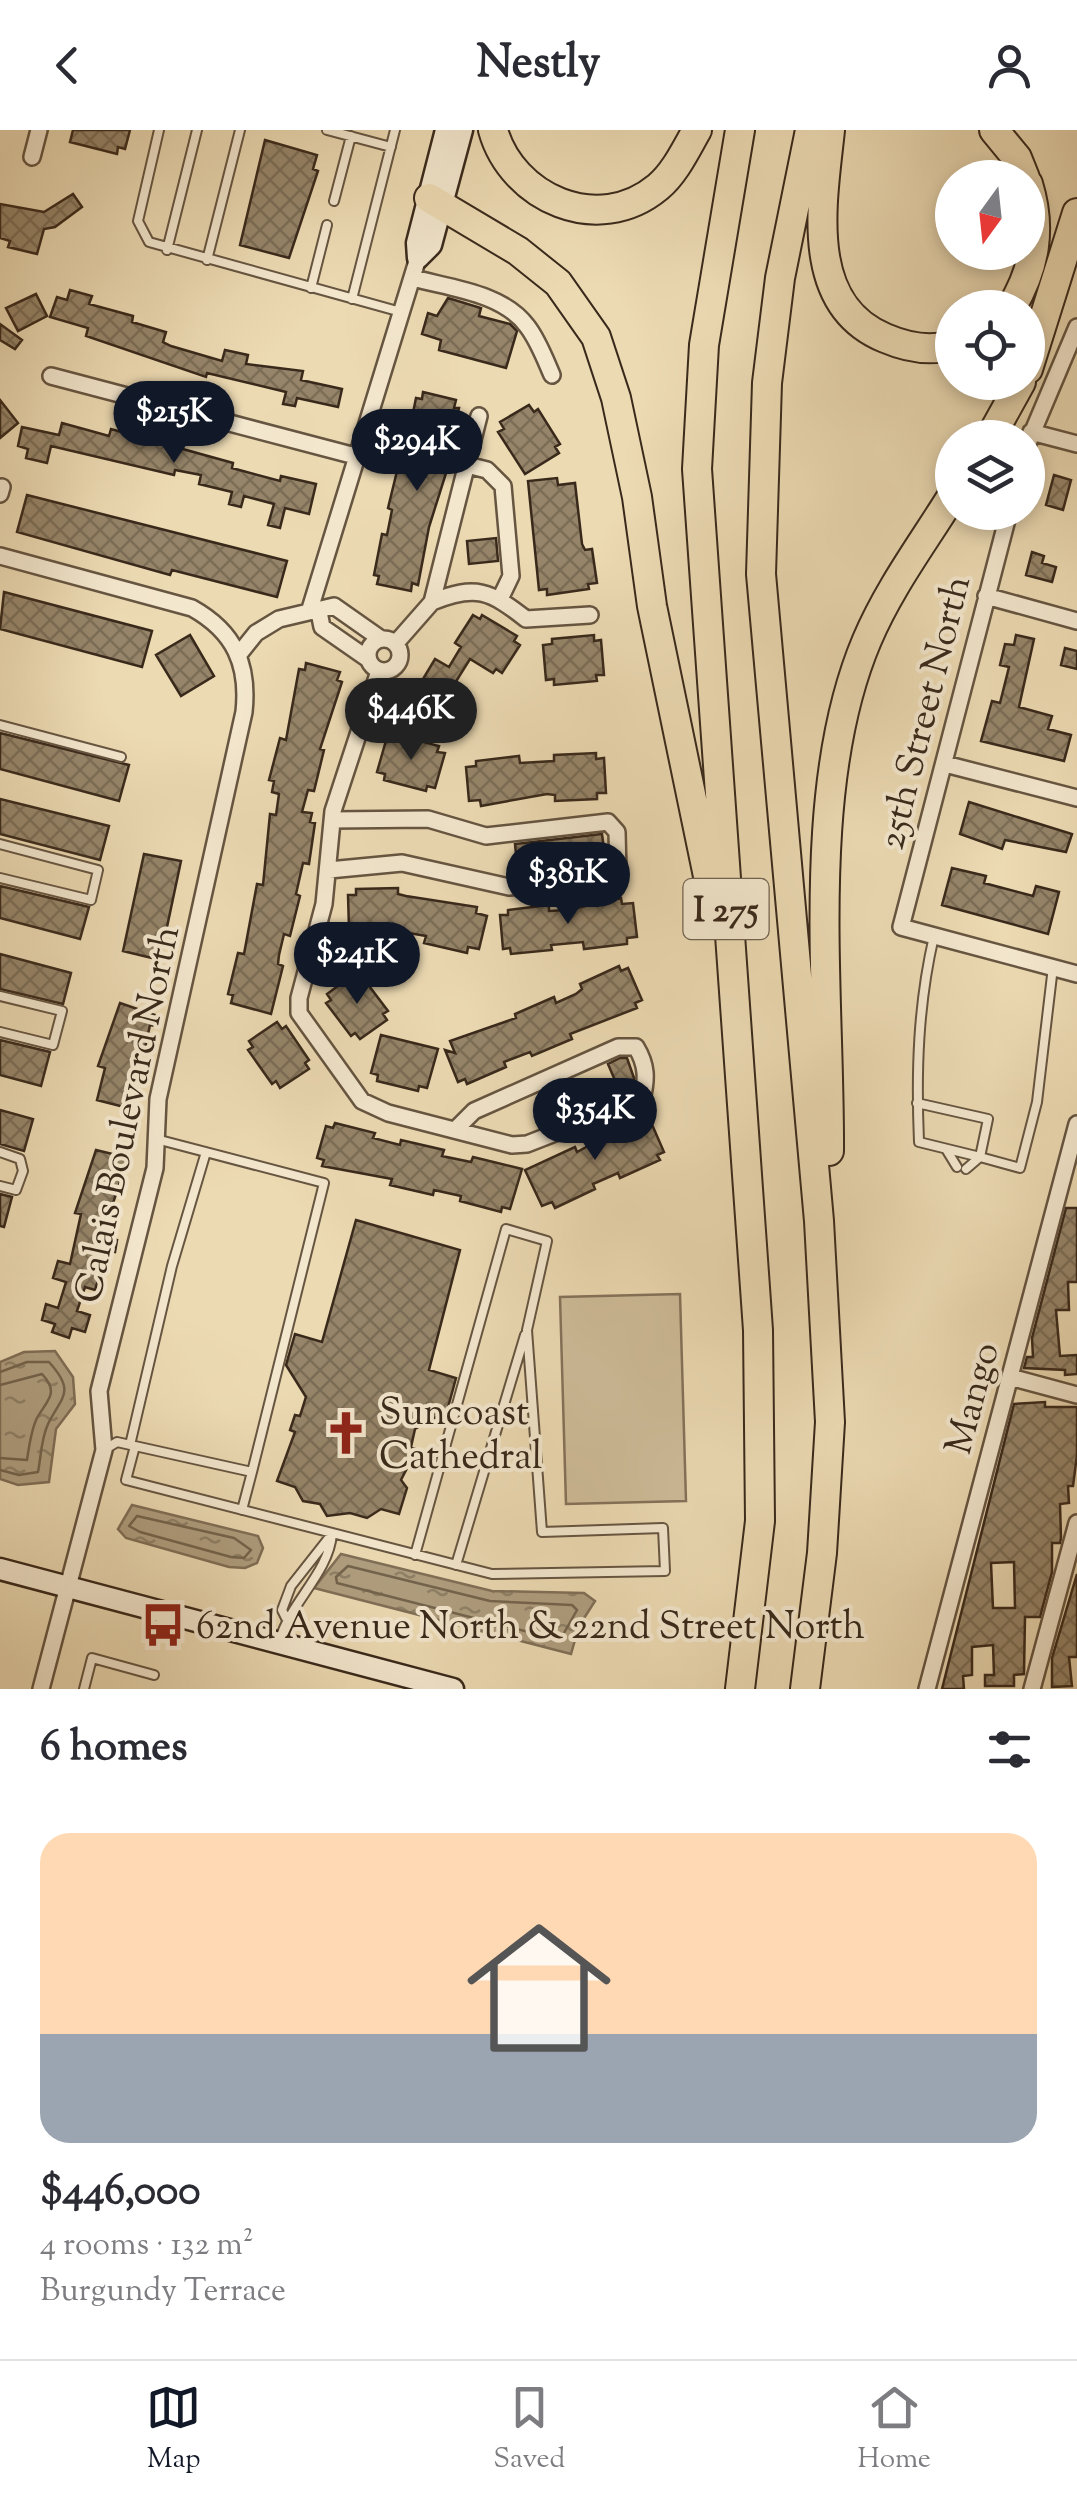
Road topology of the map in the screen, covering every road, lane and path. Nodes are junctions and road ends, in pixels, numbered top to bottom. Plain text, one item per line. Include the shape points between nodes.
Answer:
1 (39, 130) edge
2 (159, 130) edge
3 (197, 130) edge
4 (240, 130) edge
5 (328, 130) edge
6 (396, 130) edge
7 (446, 130) edge
8 (462, 130) edge
9 (493, 130) edge
10 (697, 130) edge
11 (740, 130) edge
12 (810, 130) edge
13 (830, 130) edge
14 (994, 130) edge
15 (350, 136) junction
16 (391, 147) junction
17 (32, 156) dead end
18 (1018, 160) edge
19 (334, 201) dead end
20 (436, 210) junction
21 (1077, 213) edge
22 (327, 225) dead end
23 (168, 250) junction
24 (207, 260) junction
25 (415, 268) junction
26 (310, 288) junction
27 (352, 299) junction
28 (401, 312) junction
29 (1045, 315) edge
30 (1077, 326) edge
31 (935, 348) edge
32 (552, 375) dead end
33 (51, 376) dead end
34 (479, 416) dead end
35 (1037, 420) edge
36 (1045, 440) edge
37 (1077, 444) edge
38 (359, 456) junction
39 (467, 464) junction
40 (935, 523) edge
41 (1003, 530) edge
42 (0, 556) edge
43 (986, 596) junction
44 (500, 599) junction
45 (432, 602) junction
46 (314, 611) junction
47 (590, 614) dead end
48 (1077, 621) edge
49 (388, 641) junction
50 (240, 653) junction
51 (374, 665) junction
52 (0, 726) edge
53 (121, 758) dead end
54 (945, 764) junction
55 (1077, 798) edge
56 (332, 820) junction
57 (0, 844) edge
58 (329, 870) junction
59 (0, 878) edge
60 (934, 936) junction
61 (1053, 968) junction
62 (1077, 974) edge
63 (0, 996) edge
64 (734, 1025) junction
65 (0, 1032) edge
66 (917, 1103) junction
67 (1077, 1124) edge
68 (455, 1130) junction
69 (154, 1138) junction
70 (946, 1149) junction
71 (0, 1152) edge
72 (206, 1152) junction
73 (980, 1157) junction
74 (0, 1186) edge
75 (818, 1222) junction
76 (526, 1330) junction
77 (1010, 1376) junction
78 (1077, 1395) edge
79 (132, 1445) junction
80 (104, 1450) junction
81 (252, 1472) junction
82 (242, 1510) junction
83 (1077, 1524) edge
84 (332, 1534) junction
85 (415, 1554) junction
86 (456, 1565) junction
87 (0, 1569) edge
88 (68, 1588) junction
89 (279, 1643) junction
90 (154, 1674) dead end
91 (41, 1689) edge
92 (84, 1689) edge
93 (453, 1689) edge
94 (740, 1689) edge
95 (804, 1689) edge
96 (927, 1689) edge
97 (1032, 1689) edge

1 - 17 street
2 - 23 lane via 138,221 149,242
3 - 23 lane
4 - 24 lane
5 - 15 lane
6 - 16 lane
7 - 20 street
8 - 20 street
9 - 10 highway via 516,177 544,198 572,208 608,209 658,187
11 - 64 highway, I 275 via 704,345 697,469
12 - 75 highway, I 275 via 767,383 762,574
13 - 31 highway via 821,221 838,295 877,335
14 - 18 highway
15 - 16 lane
15 - 19 lane
16 - 27 lane
20 - 25 street
20 - 25 street via 430,245
20 - 64 highway via 518,251 558,283 590,327 606,367
21 - 29 highway
22 - 26 lane
23 - 24 lane
24 - 26 lane
25 - 28 street
25 - 32 street via 515,313
26 - 27 lane
27 - 28 lane
28 - 38 street
30 - 35 street
33 - 38 street
34 - 39 street
36 - 37 street
38 - 46 street
39 - 44 street via 503,486 511,576
39 - 45 street
40 - 75 highway via 879,614 847,696 837,744 828,912 829,1166
41 - 43 street, 25th Street North
42 - 50 street via 192,608 214,620
43 - 48 street
43 - 54 street, 25th Street North
44 - 45 street via 472,591
44 - 47 street via 526,619
45 - 49 street
46 - 49 street via 334,606
46 - 50 street via 287,620
46 - 51 street via 322,627
49 - 51 street via 372,644
49 - 51 street via 401,653 398,664 390,671
50 - 69 street, Calais Boulevard North via 244,712
51 - 56 street
52 - 53 lane
54 - 55 street
54 - 60 street, 25th Street North via 901,927
56 - 58 street
56 - 58 street via 428,819 486,836 608,822 617,832 618,874 610,880 509,886 402,862
57 - 59 lane via 98,870 91,900
58 - 68 street via 300,1013 362,1101
60 - 61 street
60 - 66 lane via 919,1014
61 - 62 street
61 - 73 lane via 1037,1102 1020,1168
63 - 65 lane via 62,1011 53,1046
64 - 94 highway, I 275 via 762,1424 759,1540
66 - 70 lane via 919,1142
66 - 73 lane via 988,1119
67 - 77 street, Mango
68 - 68 street via 528,1144 642,1099 644,1060 636,1047 618,1047 474,1112
69 - 72 lane
69 - 80 street, Calais Boulevard North via 154,1168 99,1390
70 - 73 lane
70 - 73 lane via 961,1168
71 - 74 lane via 20,1159 23,1171 16,1190
72 - 79 lane via 172,1266
72 - 81 lane via 324,1182
75 - 95 highway, I 275 via 830,1422
76 - 85 lane via 548,1240 506,1230
76 - 86 lane
76 - 86 lane via 542,1532 663,1528 665,1571 492,1574
77 - 78 street
77 - 96 street, Mango
79 - 80 lane via 117,1442
79 - 81 lane
79 - 82 lane via 126,1480
80 - 88 street, Calais Boulevard North
81 - 82 lane
82 - 84 lane
83 - 97 street
84 - 85 lane
84 - 89 lane via 330,1552 286,1618
85 - 86 lane
87 - 88 street
88 - 89 street
88 - 91 street, Calais Boulevard North
89 - 93 street
90 - 92 lane via 92,1658

